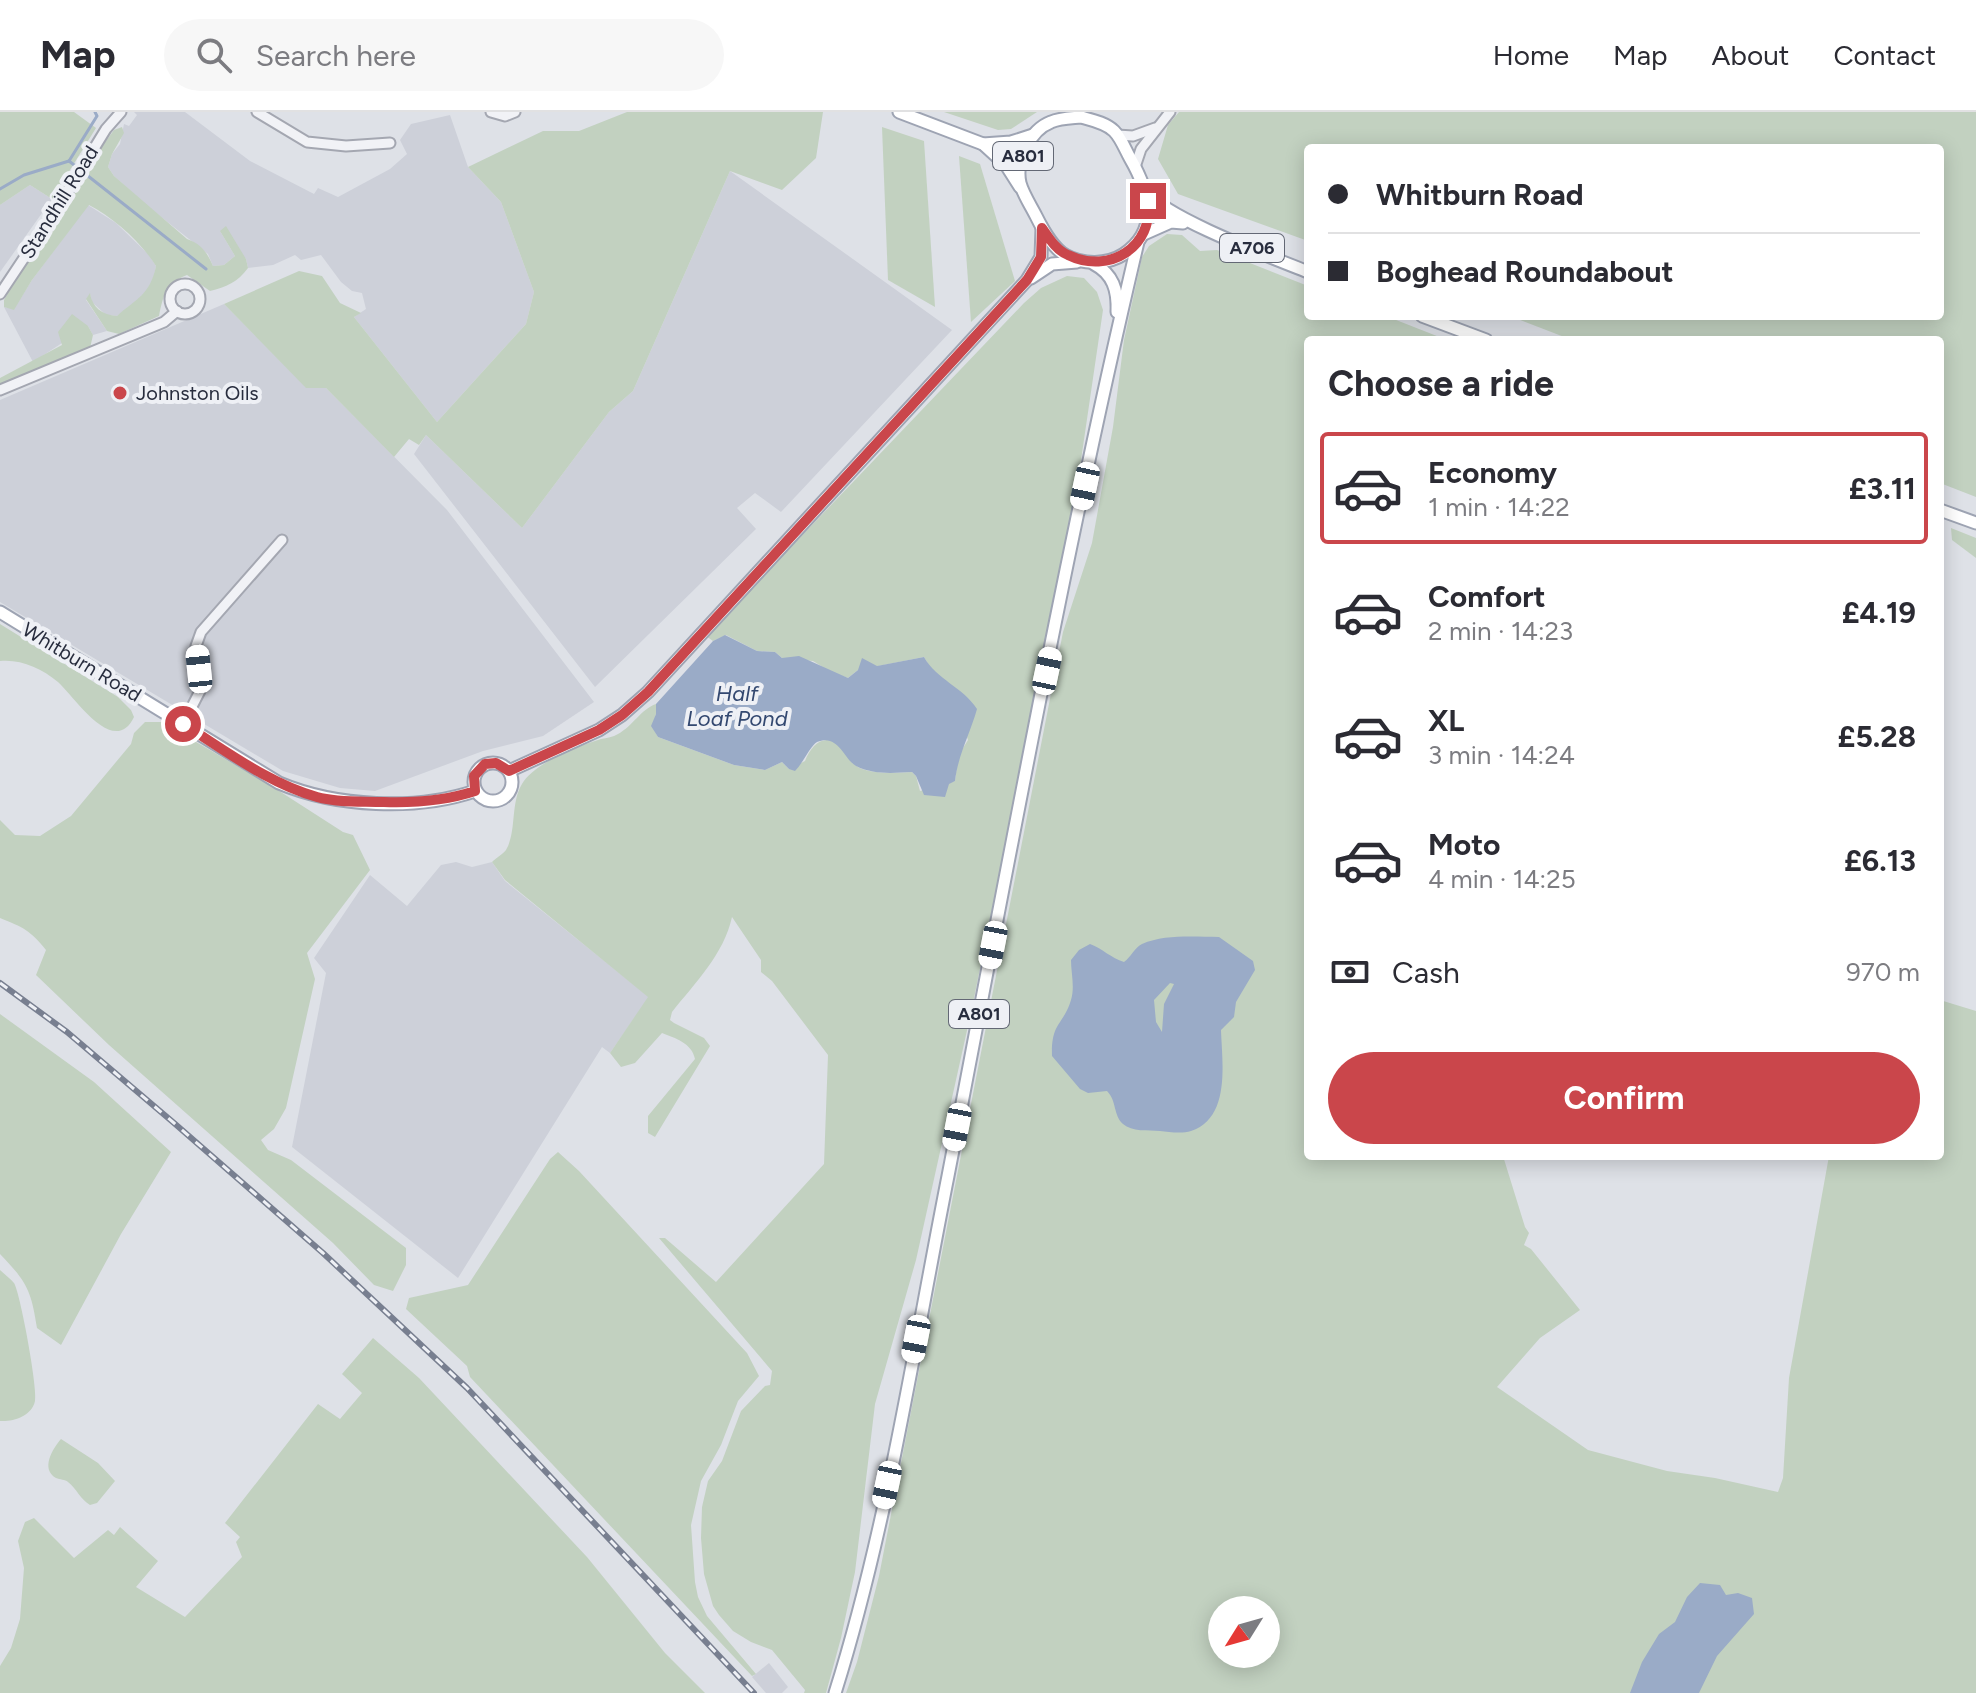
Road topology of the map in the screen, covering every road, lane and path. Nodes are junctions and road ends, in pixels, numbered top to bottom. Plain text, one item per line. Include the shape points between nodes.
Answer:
1 (121, 112) edge
2 (257, 112) edge
3 (491, 112) edge
4 (515, 112) edge
5 (899, 112) edge
6 (1071, 112) edge
7 (1105, 112) edge
8 (1170, 112) edge
9 (1052, 121) junction
10 (1155, 128) junction
11 (1115, 132) junction
12 (1033, 135) junction
13 (390, 143) dead end
14 (983, 144) junction
15 (1138, 172) junction
16 (1028, 201) junction
17 (1196, 224) junction
18 (1042, 228) junction
19 (1141, 238) junction
20 (1089, 262) junction
21 (1304, 270) edge
22 (1027, 280) junction
23 (0, 294) edge
24 (177, 311) dead end
25 (1433, 320) edge
26 (1117, 332) junction
27 (1475, 336) edge
28 (0, 390) edge
29 (1944, 511) edge
30 (1976, 523) edge
31 (282, 540) dead end
32 (0, 612) edge
33 (183, 724) junction
34 (509, 771) junction
35 (475, 791) junction
36 (835, 1693) edge

1 - 23 street, Standhill Road
2 - 13 street via 307,142
3 - 4 street
5 - 14 main road
6 - 9 main road, A801
7 - 11 main road, A801
8 - 10 street
9 - 11 main road, A801 via 1081,117
9 - 12 main road, A801
10 - 11 street via 1133,136
10 - 15 street via 1141,149
11 - 15 main road, A801
12 - 14 main road
12 - 16 main road, A801 via 1021,163 1020,181
14 - 16 main road via 1006,165
15 - 17 main road, A706 via 1151,197
15 - 19 main road, A801 via 1149,213
16 - 18 main road, A801
17 - 19 main road, A706 via 1171,222
17 - 21 main road, A706
18 - 20 main road, A801 via 1065,255
18 - 22 main road via 1041,257
19 - 20 main road via 1113,260
19 - 26 main road, A801
20 - 22 main road via 1052,264
20 - 26 main road, A801 via 1106,270 1116,287
22 - 34 main road via 648,692 599,730
24 - 28 street via 164,322
25 - 27 main road
26 - 36 main road, A801 via 898,1429 857,1623
29 - 30 main road
31 - 33 street via 201,632 196,646 200,691
32 - 33 main road, Whitburn Road
33 - 35 main road, Whitburn Road via 279,783 319,798 429,802
34 - 35 main road via 496,763 485,764 474,776
34 - 35 main road via 510,791 500,801 487,801

